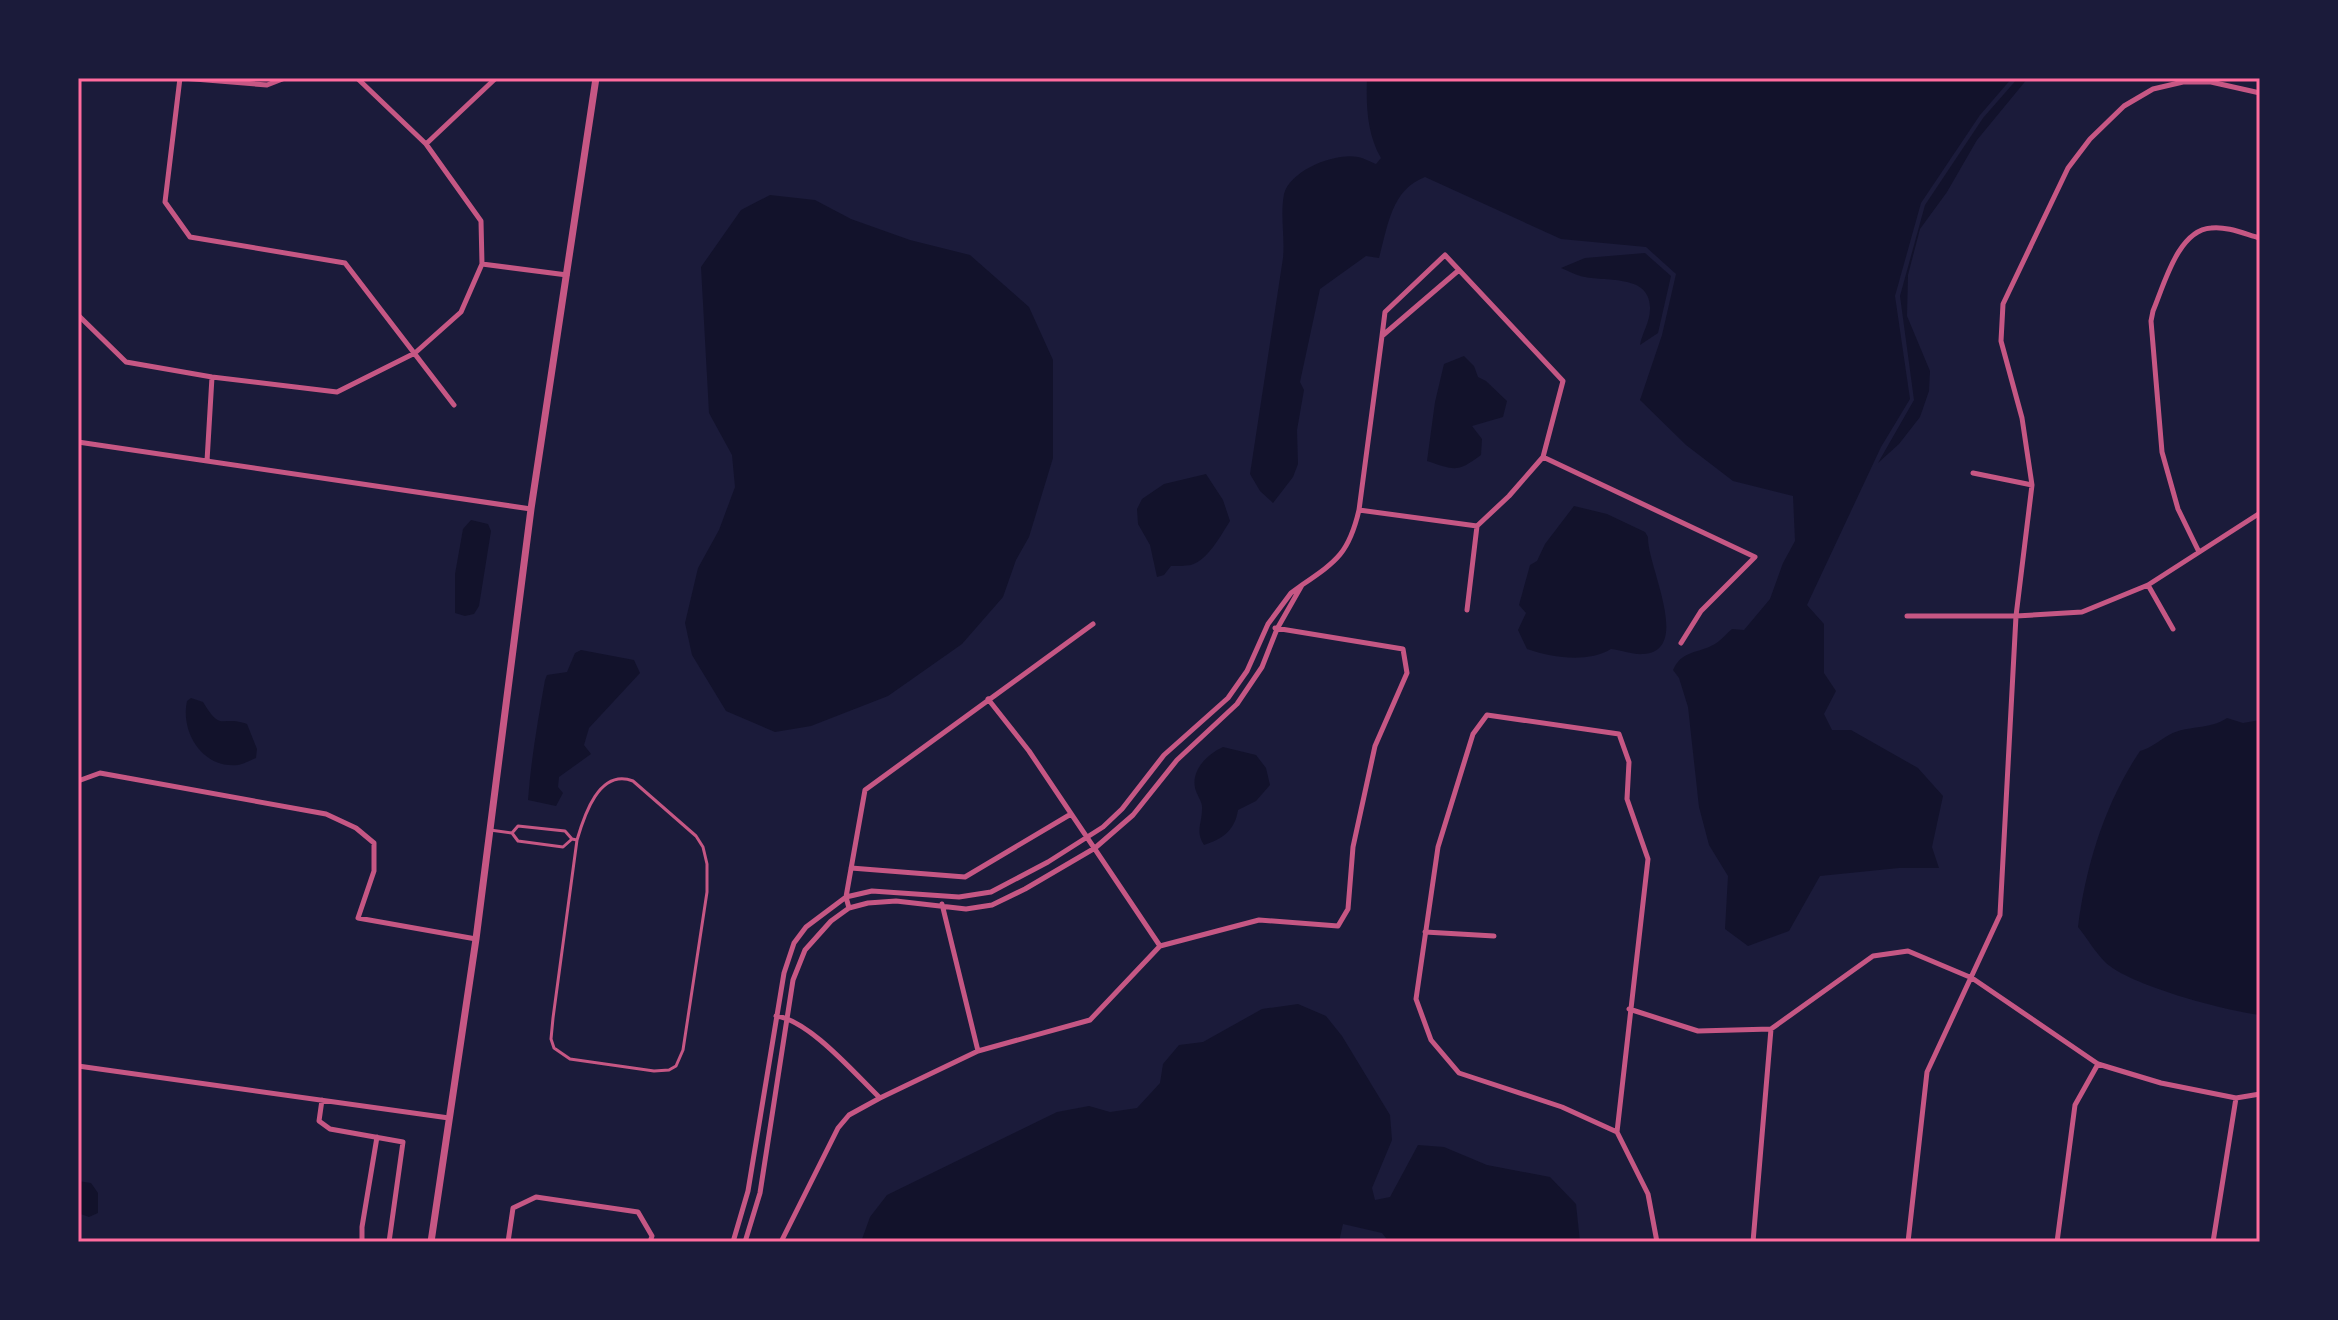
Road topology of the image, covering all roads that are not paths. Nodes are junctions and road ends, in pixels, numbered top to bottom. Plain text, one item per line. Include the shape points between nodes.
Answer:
1 (181, 78) edge
2 (285, 78) edge
3 (357, 78) edge
4 (496, 78) edge
5 (596, 78) edge
6 (2260, 93) edge
7 (426, 144) junction
8 (2260, 238) edge
9 (482, 264) junction
10 (1459, 270) junction
11 (567, 275) junction
12 (78, 315) edge
13 (1382, 336) junction
14 (415, 353) junction
15 (212, 377) junction
16 (454, 405) dead end
17 (78, 442) edge
18 (1543, 457) junction
19 (207, 461) junction
20 (1973, 473) dead end
21 (2032, 485) junction
22 (531, 509) junction
23 (1359, 510) junction
24 (2260, 513) edge
25 (1477, 526) junction
26 (2199, 552) junction
27 (1302, 585) junction
28 (2148, 585) junction
29 (1467, 610) dead end
30 (1907, 616) dead end
31 (2016, 616) junction
32 (1093, 624) dead end
33 (1268, 624) junction
34 (1277, 629) junction
35 (2173, 629) dead end
36 (1681, 643) dead end
37 (988, 699) junction
38 (78, 781) edge
39 (1071, 814) junction
40 (490, 830) junction
41 (512, 833) junction
42 (1088, 838) junction
43 (574, 840) junction
44 (1095, 848) junction
45 (851, 868) junction
46 (941, 896) junction
47 (846, 897) junction
48 (942, 907) junction
49 (849, 908) junction
50 (1425, 932) junction
51 (1494, 936) dead end
52 (476, 939) junction
53 (1160, 946) junction
54 (1972, 978) junction
55 (1629, 1009) junction
56 (776, 1016) junction
57 (788, 1017) junction
58 (1771, 1029) junction
59 (978, 1051) junction
60 (2098, 1064) junction
61 (78, 1066) edge
62 (2260, 1094) edge
63 (880, 1098) junction
64 (2236, 1098) junction
65 (322, 1100) junction
66 (449, 1118) junction
67 (1617, 1132) junction
68 (377, 1137) junction
69 (362, 1242) edge
70 (389, 1242) edge
71 (431, 1242) edge
72 (508, 1242) edge
73 (650, 1242) edge
74 (733, 1242) edge
75 (745, 1242) edge
76 (781, 1242) edge
77 (1657, 1242) edge
78 (1753, 1242) edge
79 (1908, 1242) edge
80 (2057, 1242) edge
81 (2213, 1242) edge

1 - 2 street via 267,85
1 - 14 street via 165,202 190,237 345,263
3 - 7 street
4 - 7 street
5 - 11 street
6 - 21 street via 2198,81 2153,89 2124,106 2068,168 2001,312 2001,341 2022,418
7 - 9 street via 481,221
8 - 26 street via 2212,228 2191,236 2151,321 2162,452 2178,509
9 - 11 street
9 - 14 street via 461,312
10 - 13 street
10 - 13 street via 1445,255 1385,312
10 - 18 street via 1563,381
11 - 22 street
12 - 15 street via 126,362
13 - 23 street
14 - 15 street via 337,392
14 - 16 street
15 - 19 street
17 - 19 street
18 - 25 street
18 - 36 street via 1755,557 1701,611
19 - 22 street
20 - 21 street
21 - 31 street
22 - 40 street
23 - 25 street
23 - 27 street via 1353,538 1333,564
24 - 26 street
25 - 29 street
26 - 28 street
27 - 33 street
27 - 34 street
28 - 31 street via 2082,612
28 - 35 street
30 - 31 street
31 - 54 street via 2000,915
32 - 37 street
33 - 34 street
33 - 42 street via 1228,698 1164,755 1122,809
34 - 44 street via 1262,667 1237,704
34 - 53 street via 1403,649 1407,673 1375,746 1353,847 1348,909 1338,926 1259,920
37 - 39 street
37 - 45 street via 865,790
38 - 52 street via 100,773 326,814 374,843 374,871 358,918
39 - 42 street
39 - 45 street via 965,877
40 - 41 lane
40 - 52 street
41 - 43 lane via 518,841 563,847
41 - 43 lane via 518,826 565,831
42 - 44 street
42 - 46 street via 991,892
43 - 43 lane via 591,802 607,783 624,778 678,819 703,847 707,892 689,1015 680,1060 669,1070 570,1059 554,1048
44 - 48 street via 992,905
44 - 53 street
45 - 47 street
46 - 47 street via 872,891
46 - 48 street
47 - 49 street
47 - 56 street via 806,927 794,943
48 - 49 street via 896,901
48 - 59 street
49 - 57 street via 805,950 793,980
50 - 51 street
50 - 55 street via 1438,847 1473,734 1487,715 1619,734 1629,762 1627,799 1648,859
50 - 67 street via 1416,999 1431,1040 1459,1073 1562,1107
52 - 66 street
53 - 59 street via 1090,1020
54 - 58 street via 1908,951 1873,956
54 - 60 street
54 - 79 street via 1927,1072
55 - 58 street via 1698,1031
55 - 67 street
56 - 57 street
56 - 74 street via 748,1191
57 - 63 street
57 - 75 street via 760,1193
58 - 78 street
59 - 63 street
60 - 64 street
60 - 80 street via 2075,1105
61 - 65 street
62 - 64 street
63 - 76 street via 849,1115 838,1128
64 - 81 street
65 - 66 street
65 - 68 street via 319,1121 324,1126
66 - 71 street
67 - 77 street via 1648,1194
68 - 69 street
68 - 70 street via 403,1142
72 - 73 street via 513,1208 536,1197 638,1212 652,1236

